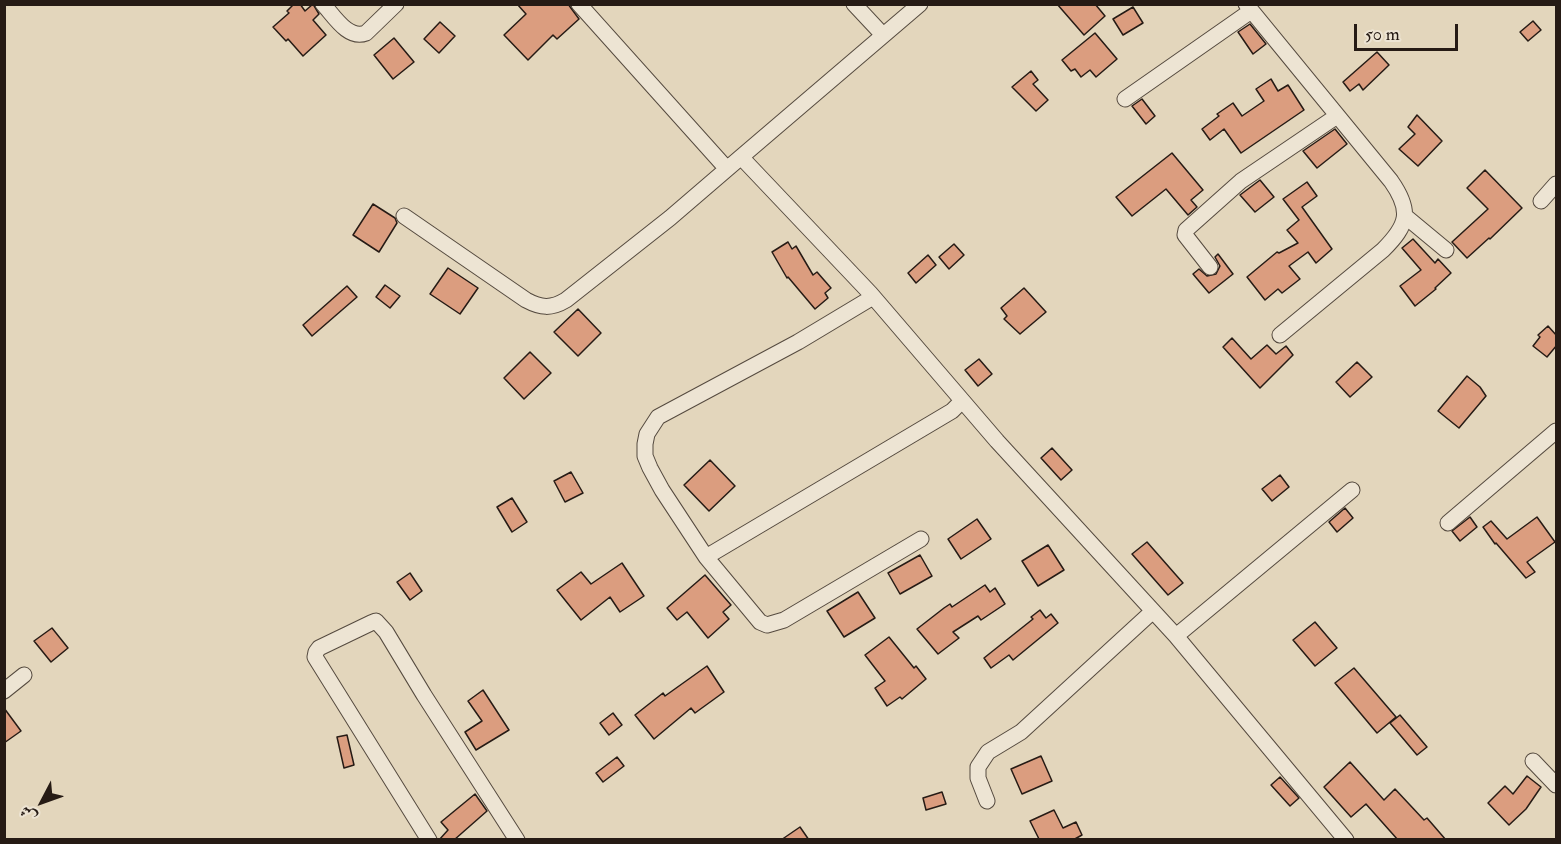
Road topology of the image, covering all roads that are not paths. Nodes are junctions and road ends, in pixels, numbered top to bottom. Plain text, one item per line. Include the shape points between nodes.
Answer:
1 (323, 4) edge
2 (396, 4) edge
3 (579, 4) edge
4 (854, 4) edge
5 (920, 4) edge
6 (1248, 8) edge
7 (883, 35) junction
8 (1125, 99) dead end
9 (1337, 116) junction
10 (741, 157) junction
11 (728, 169) junction
12 (1557, 184) edge
13 (1541, 201) dead end
14 (404, 216) dead end
15 (1405, 216) junction
16 (1446, 250) dead end
17 (1210, 267) dead end
18 (873, 297) junction
19 (1280, 335) dead end
20 (962, 400) junction
21 (1557, 431) edge
22 (1352, 490) dead end
23 (1448, 523) dead end
24 (921, 539) dead end
25 (706, 557) junction
26 (1153, 611) junction
27 (1176, 636) junction
28 (24, 675) dead end
29 (4, 691) edge
30 (1533, 761) dead end
31 (1557, 785) edge
32 (987, 801) dead end
33 (429, 840) edge
34 (517, 840) edge
35 (1346, 840) edge

1 - 2 street via 353,35 359,35
3 - 11 street
4 - 7 street
5 - 7 street
6 - 8 street
6 - 9 street
7 - 10 street
9 - 15 street via 1399,192
9 - 17 street via 1241,181 1186,230 1185,235
10 - 11 street
10 - 18 street
11 - 14 street via 553,307 537,306 521,297
12 - 13 street
15 - 16 street
15 - 19 street via 1397,236 1383,250
18 - 20 street
18 - 25 street via 668,411 652,424 645,456 662,490
20 - 25 street via 952,411
20 - 26 street
21 - 23 street
22 - 27 street
24 - 25 street via 784,620 767,626 754,616
26 - 27 street
26 - 32 street via 1021,732 988,752 978,766
27 - 35 street
28 - 29 street
30 - 31 street
33 - 34 street via 315,657 319,648 376,621

